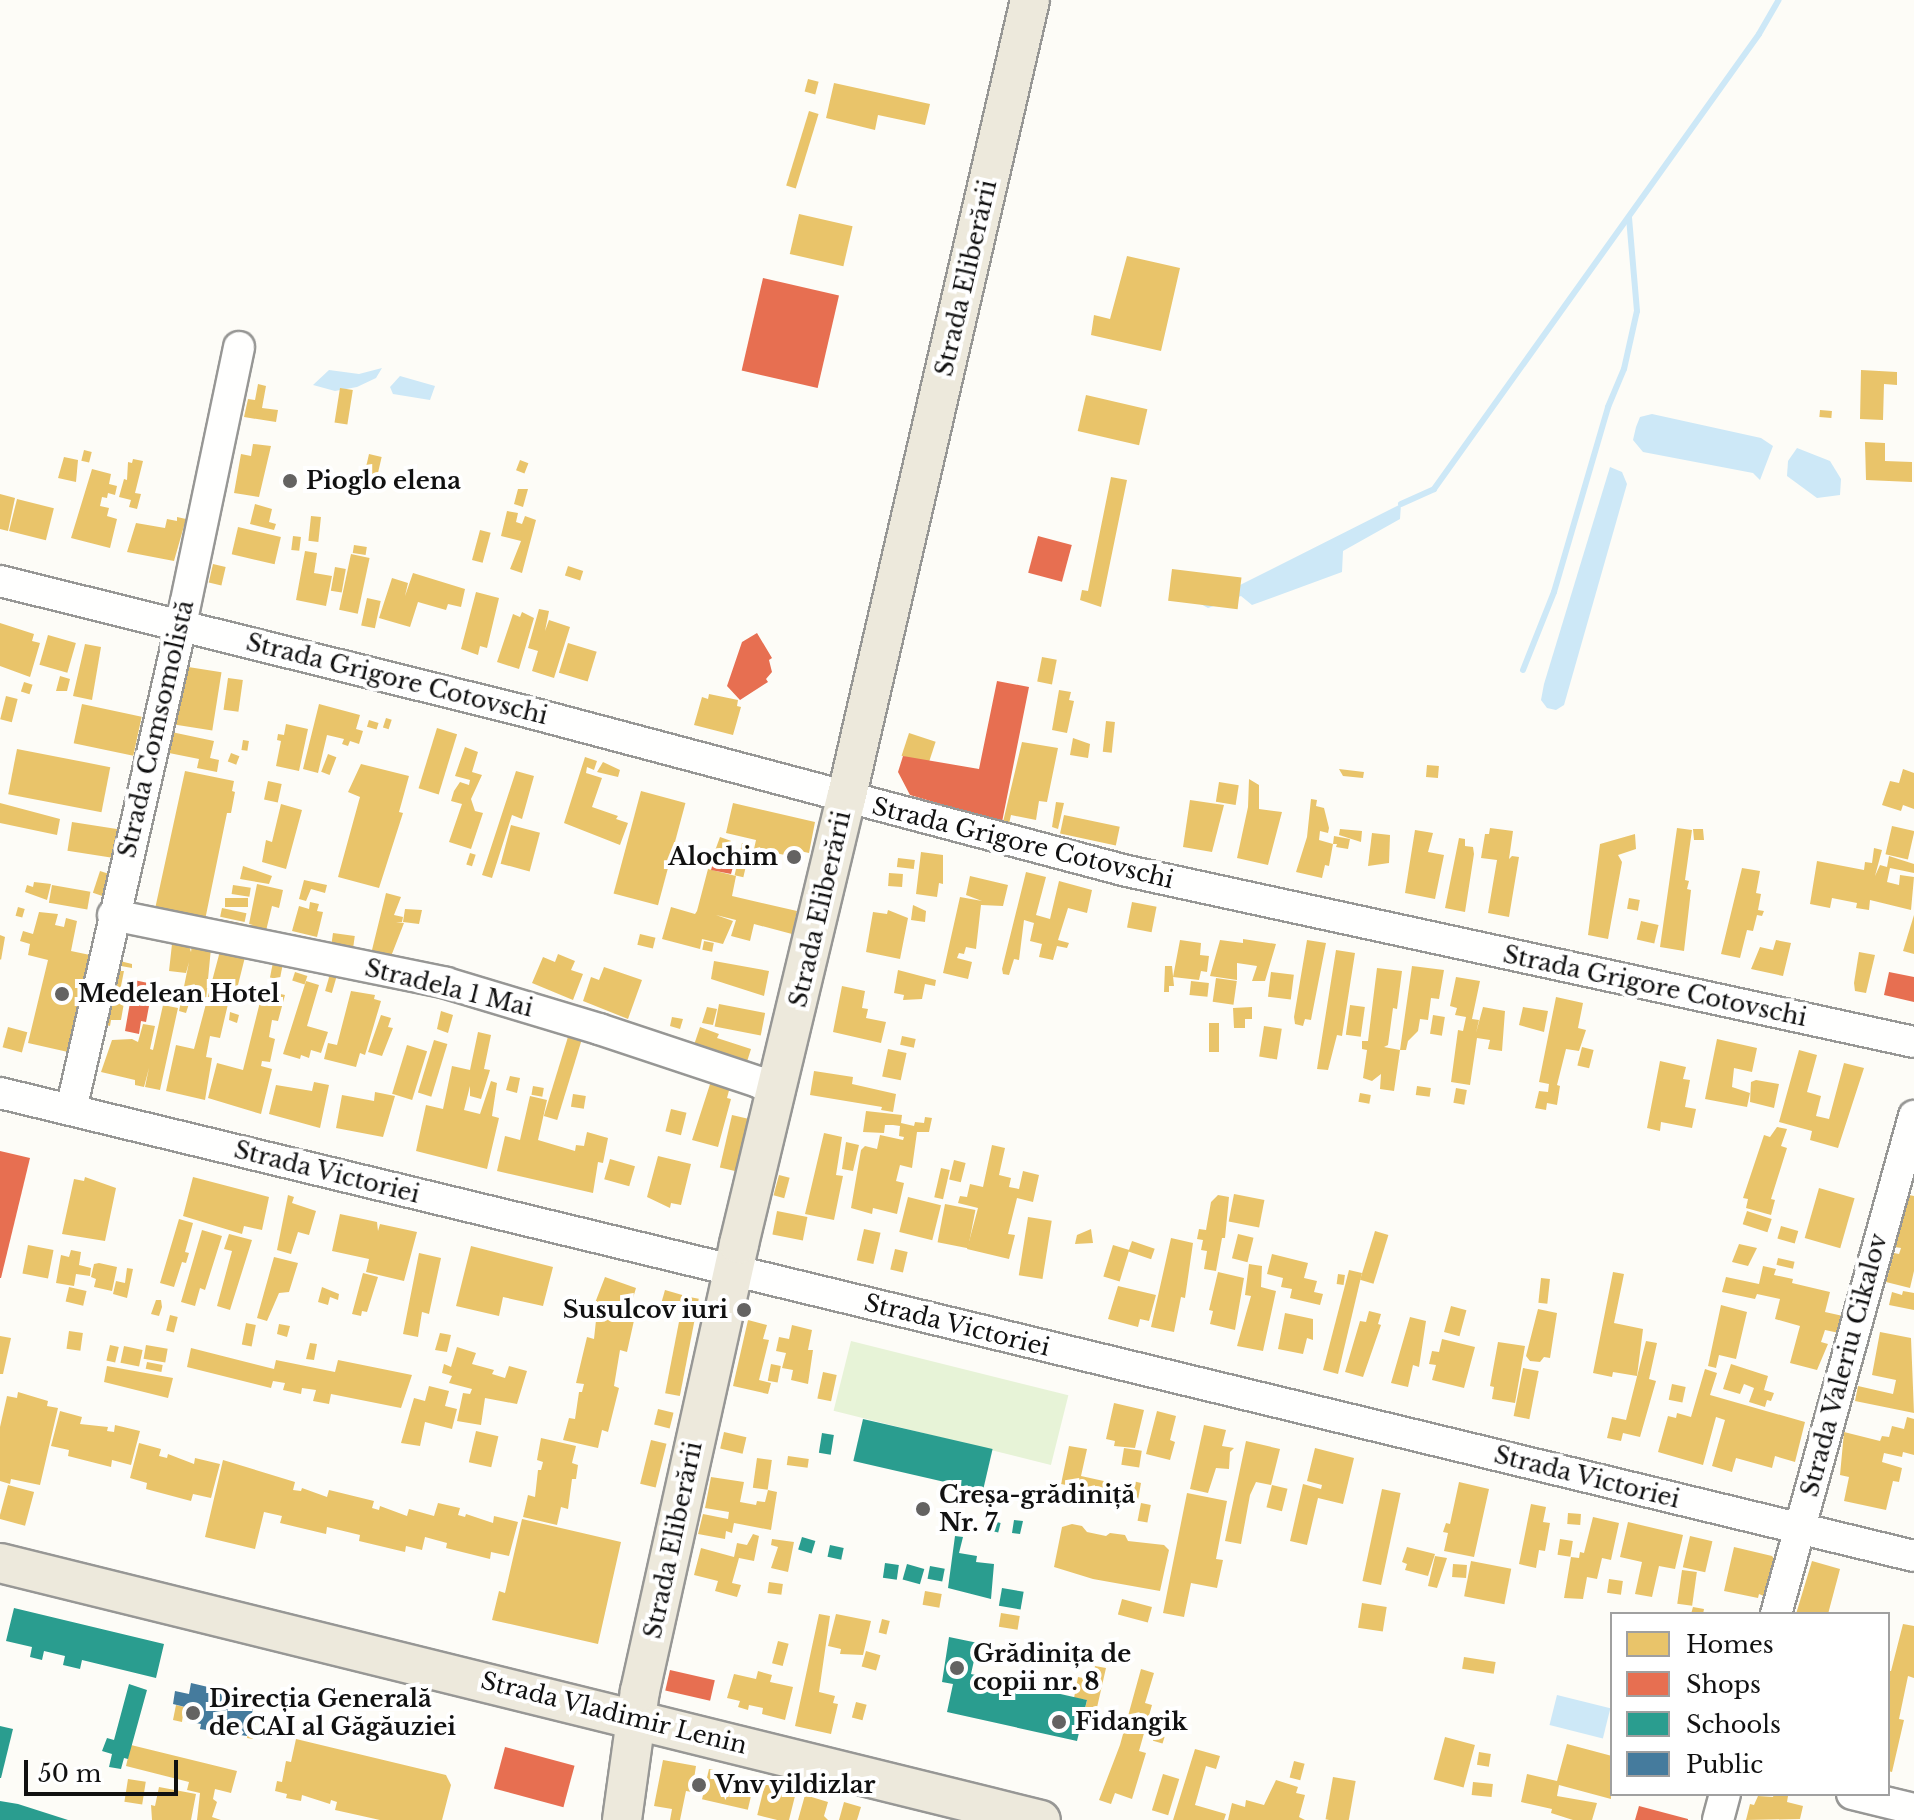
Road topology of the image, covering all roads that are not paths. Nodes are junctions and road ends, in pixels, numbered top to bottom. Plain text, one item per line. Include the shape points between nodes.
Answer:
1 (1030, 0) edge
2 (239, 347) dead end
3 (0, 581) edge
4 (181, 625) junction
5 (846, 799) junction
6 (113, 915) junction
7 (1914, 1042) edge
8 (776, 1092) junction
9 (0, 1093) edge
10 (71, 1110) junction
11 (1914, 1116) edge
12 (733, 1271) junction
13 (1800, 1529) junction
14 (1914, 1556) edge
15 (0, 1563) edge
16 (1777, 1612) edge
17 (635, 1718) junction
18 (1724, 1796) edge
19 (1860, 1796) edge
20 (1914, 1809) edge
21 (980, 1812) edge
22 (622, 1820) edge
23 (1041, 1820) edge
24 (1718, 1820) edge

1 - 5 main road, Strada Eliberării
2 - 4 street, Strada Comsomolistă
3 - 4 street, Strada Grigore Cotovschi
4 - 5 street, Strada Grigore Cotovschi
4 - 6 street, Strada Comsomolistă
5 - 7 street, Strada Grigore Cotovschi via 1127,871
5 - 8 main road, Strada Eliberării
6 - 8 street, Stradela 1 Mai via 446,983 599,1029
6 - 10 street, Strada Comsomolistă
8 - 12 main road, Strada Eliberării
9 - 10 street, Strada Victoriei
10 - 12 street, Strada Victoriei
11 - 13 street, Strada Valeriu Cikalov
12 - 13 street, Strada Victoriei
12 - 17 main road, Strada Eliberării
13 - 14 street, Strada Victoriei
13 - 16 street, Strada Valeriu Cikalov
15 - 17 main road, Strada Vladimir Lenin
17 - 21 main road, Strada Vladimir Lenin
17 - 22 main road, Strada Eliberării
18 - 24 street
19 - 20 street
21 - 23 main road, Strada Vladimir Lenin

